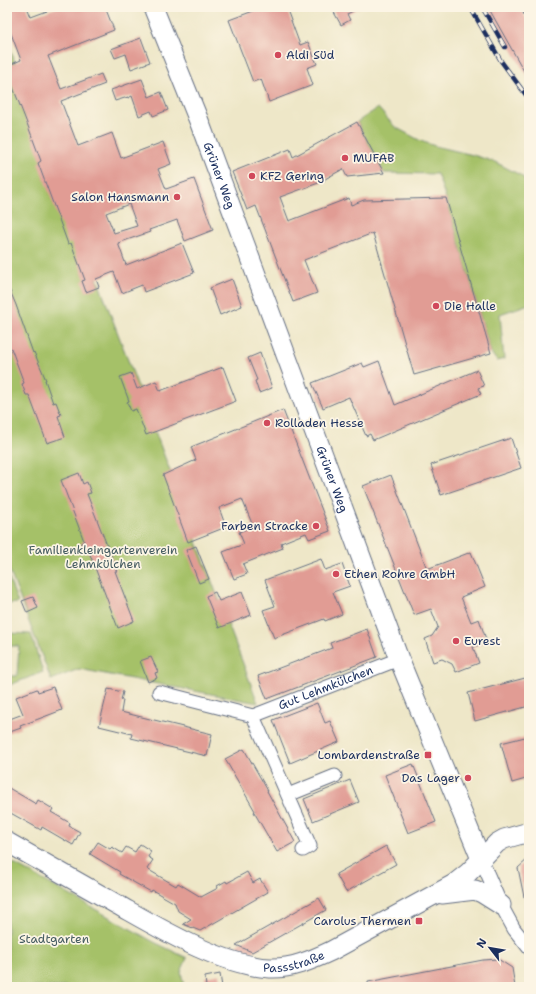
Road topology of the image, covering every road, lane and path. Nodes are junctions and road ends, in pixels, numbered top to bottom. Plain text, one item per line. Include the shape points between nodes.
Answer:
1 (153, 7) edge
2 (399, 658) junction
3 (159, 692) dead end
4 (253, 716) junction
5 (335, 776) dead end
6 (288, 795) junction
7 (529, 832) edge
8 (7, 842) edge
9 (303, 850) dead end
10 (481, 859) junction
11 (435, 895) junction
12 (501, 905) junction
13 (529, 948) edge

1 - 2 street, Grüner Weg via 199,121
2 - 4 street, Gut Lehmkülchen
2 - 10 street, Grüner Weg
3 - 4 street
4 - 6 street
5 - 6 street
6 - 9 street via 310,846
7 - 10 street via 504,839
8 - 11 street, Passstraße via 181,939 250,966 271,968 313,960
10 - 11 street, Passstraße via 454,884
10 - 12 street
11 - 12 street via 474,890
12 - 13 street via 514,929

